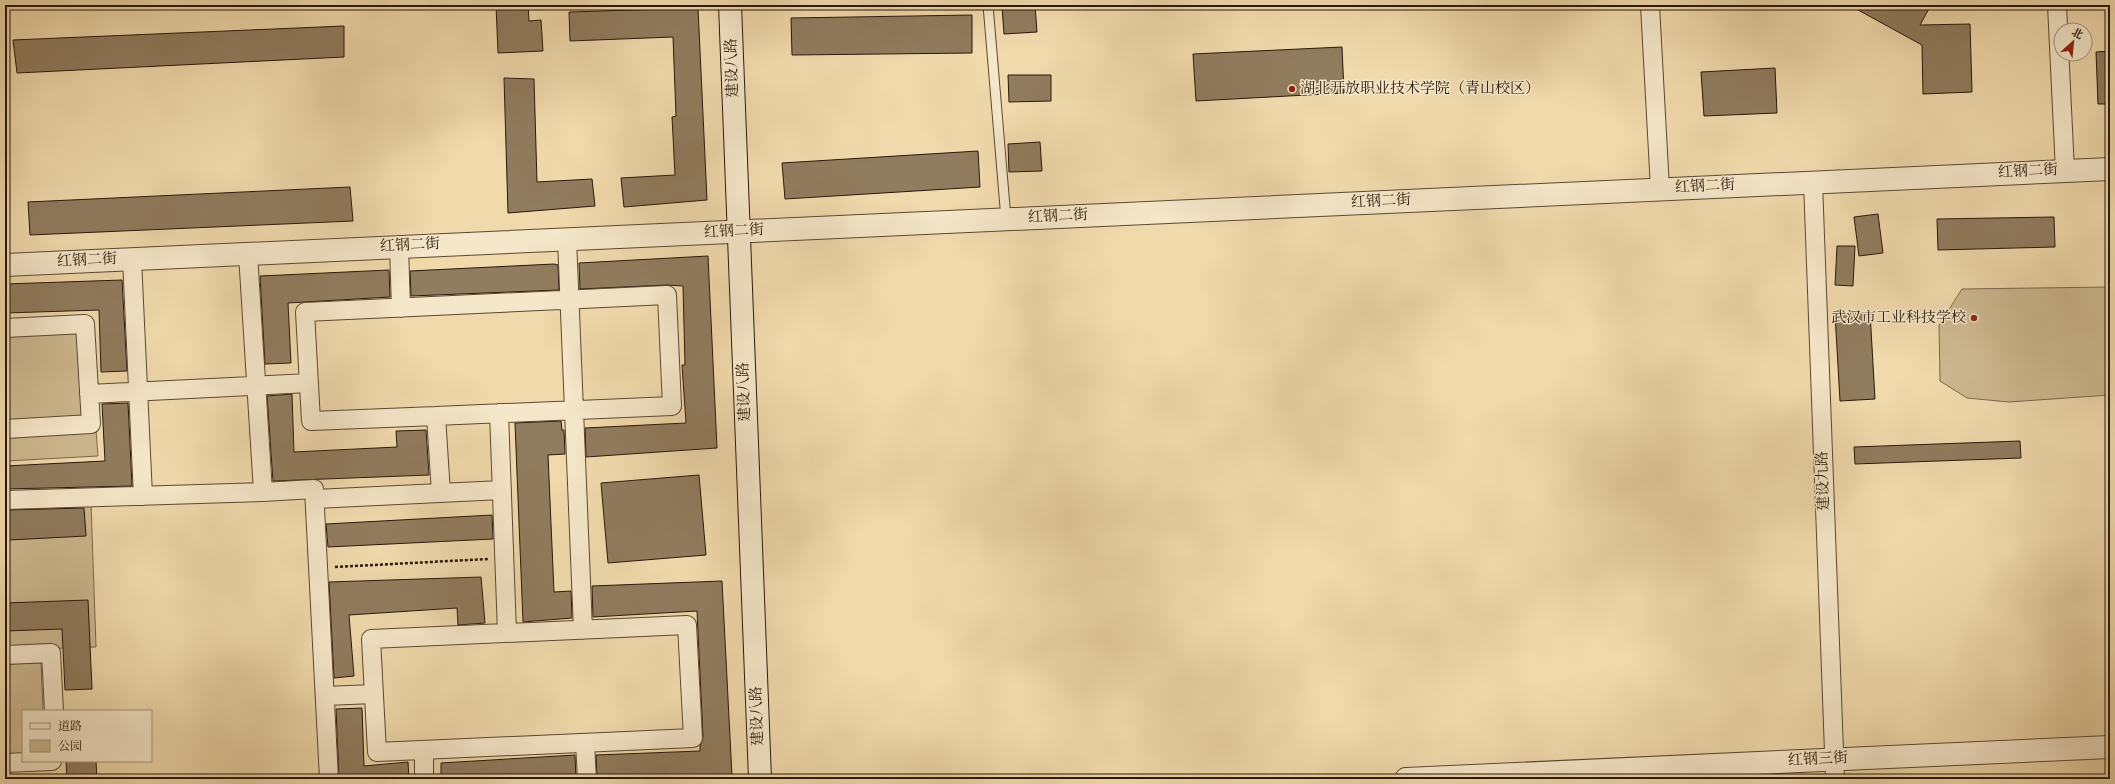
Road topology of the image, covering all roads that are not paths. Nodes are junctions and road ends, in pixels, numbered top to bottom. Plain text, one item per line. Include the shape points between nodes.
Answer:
1 (730, 5) edge
2 (988, 5) edge
3 (1650, 5) edge
4 (2057, 5) edge
5 (2110, 168) edge
6 (2065, 171) junction
7 (1813, 182) junction
8 (1660, 189) junction
9 (1006, 219) junction
10 (739, 231) junction
11 (567, 239) junction
12 (399, 247) junction
13 (248, 254) junction
14 (132, 259) junction
15 (5, 265) edge
16 (570, 300) junction
17 (401, 308) junction
18 (5, 328) edge
19 (309, 383) junction
20 (256, 385) junction
21 (139, 392) junction
22 (89, 394) junction
23 (574, 411) junction
24 (499, 413) junction
25 (436, 416) junction
26 (5, 429) edge
27 (502, 490) junction
28 (263, 492) junction
29 (441, 493) junction
30 (143, 496) junction
31 (315, 499) junction
32 (5, 500) edge
33 (583, 630) junction
34 (507, 633) junction
35 (5, 655) edge
36 (374, 694) junction
37 (325, 696) junction
38 (54, 710) edge
39 (585, 743) junction
40 (2110, 747) edge
41 (424, 750) junction
42 (28, 762) edge
43 (5, 763) edge
44 (1834, 769) edge
45 (329, 779) edge
46 (424, 779) edge
47 (587, 779) edge
48 (760, 779) edge
49 (1406, 779) edge

1 - 10 street, 建设八路
2 - 9 lane
3 - 8 street
4 - 6 street
5 - 6 street, 红钢二街
6 - 7 street, 红钢二街
7 - 8 street, 红钢二街
7 - 44 street, 建设九路
8 - 9 street, 红钢二街
9 - 10 street, 红钢二街
10 - 11 street, 红钢二街
10 - 48 street, 建设八路
11 - 12 street, 红钢二街
11 - 16 street
12 - 13 street, 红钢二街
12 - 17 street
13 - 14 street, 红钢二街
13 - 20 street
14 - 15 street, 红钢二街
14 - 21 street
16 - 17 street
16 - 23 street
16 - 23 street via 667,295 672,406
17 - 19 street via 305,312
18 - 22 street via 85,324
19 - 20 street
19 - 25 street via 311,421
20 - 21 street
20 - 28 street
21 - 22 street
21 - 30 street
22 - 26 street via 91,424
23 - 24 street
23 - 33 street
24 - 25 street
24 - 27 street
25 - 29 street
27 - 29 street
27 - 34 street
28 - 30 street
28 - 31 street via 314,489
29 - 31 street
30 - 32 street
31 - 37 street
33 - 34 street
33 - 39 street via 687,625 693,738
34 - 36 street via 372,639
35 - 38 street via 51,653
36 - 37 street
36 - 41 street via 377,752
37 - 45 street
39 - 41 street
39 - 47 street
40 - 44 street, 红钢三街
41 - 46 street
42 - 43 street
44 - 49 street, 红钢三街

